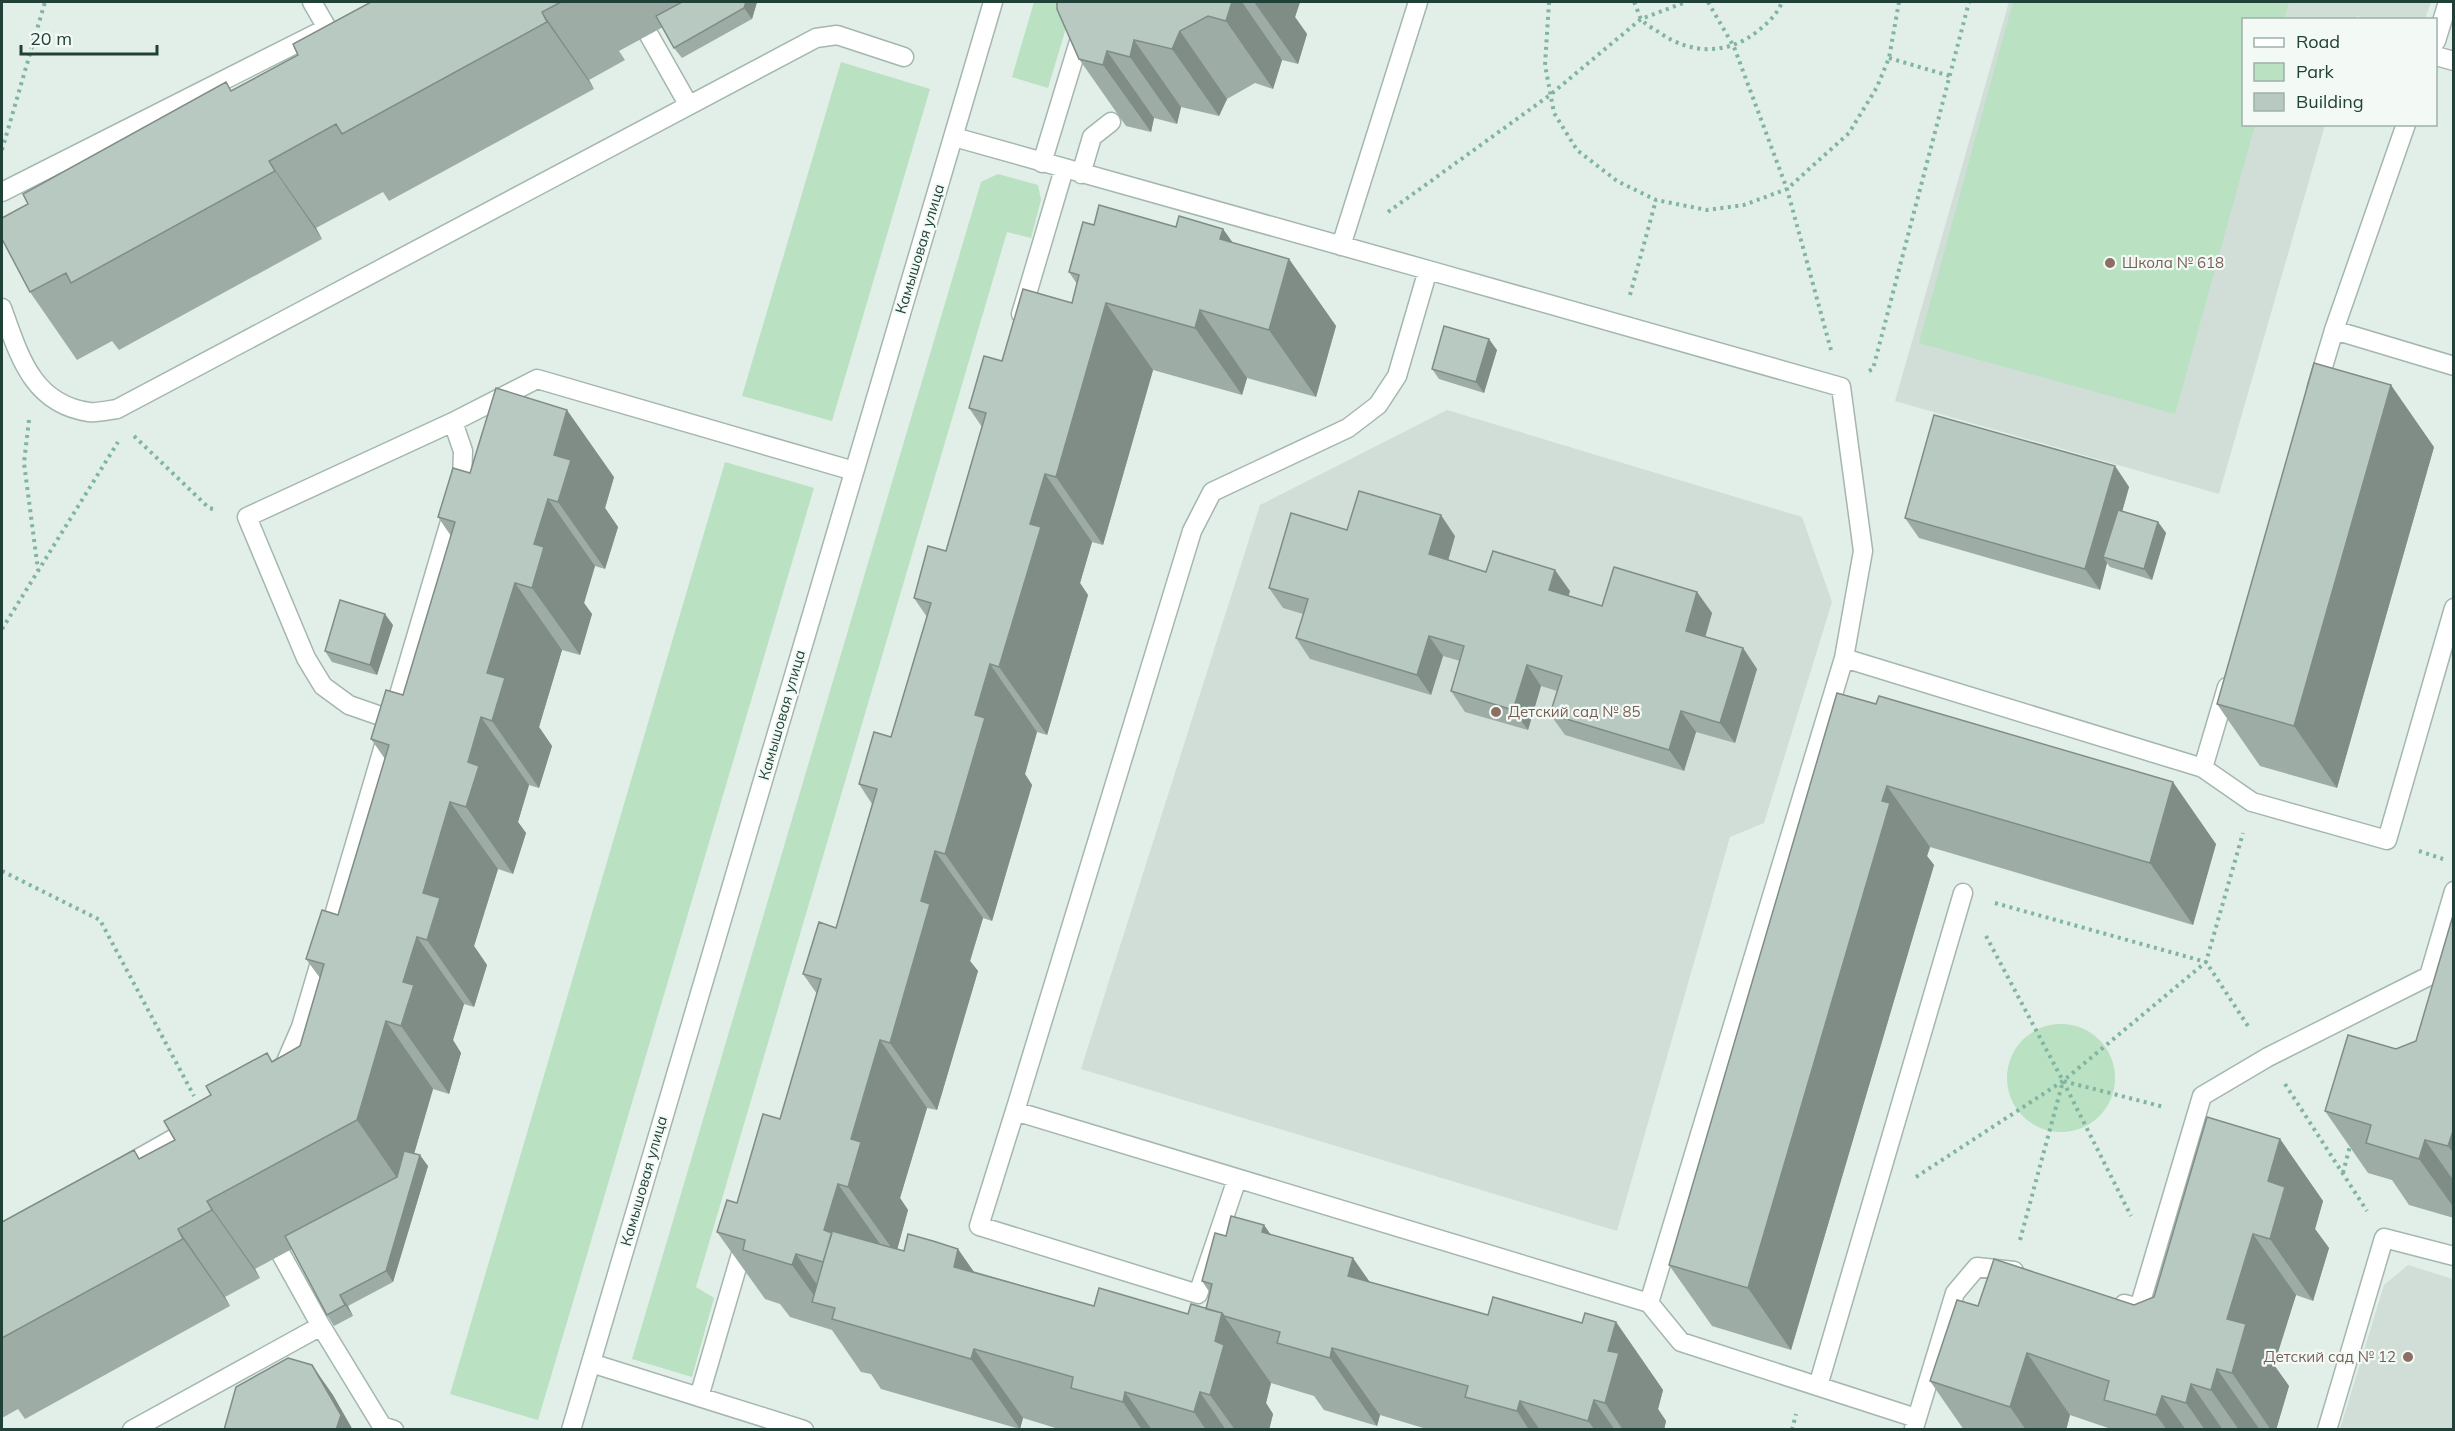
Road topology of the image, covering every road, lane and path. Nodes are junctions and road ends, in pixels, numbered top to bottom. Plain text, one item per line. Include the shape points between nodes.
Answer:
1 (45, 2) edge
2 (312, 2) edge
3 (993, 2) edge
4 (1091, 2) edge
5 (1418, 2) edge
6 (1549, 2) edge
7 (1634, 2) edge
8 (1686, 2) edge
9 (1708, 2) edge
10 (1782, 2) edge
11 (1899, 2) edge
12 (1970, 2) edge
13 (2448, 2) edge
14 (348, 17) edge
15 (1641, 19) junction
16 (327, 28) junction
17 (649, 35) dead end
18 (2437, 38) edge
19 (1734, 47) junction
20 (2437, 56) edge
21 (904, 57) dead end
22 (1889, 58) junction
23 (2454, 62) edge
24 (1950, 76) junction
25 (1551, 95) junction
26 (688, 104) junction
27 (1112, 122) edge
28 (2405, 126) edge
29 (954, 137) junction
30 (2, 150) edge
31 (1042, 163) junction
32 (1072, 172) junction
33 (1787, 189) junction
34 (2, 192) edge
35 (1656, 200) junction
36 (1341, 246) junction
37 (1428, 270) junction
38 (2, 308) edge
39 (1622, 325) junction
40 (1016, 330) edge
41 (2334, 330) junction
42 (2454, 366) edge
43 (1841, 387) junction
44 (40, 389) junction
45 (117, 409) junction
46 (2310, 409) edge
47 (453, 422) junction
48 (127, 429) junction
49 (854, 471) junction
50 (247, 517) junction
51 (38, 571) junction
52 (2454, 608) edge
53 (2, 629) edge
54 (1844, 658) junction
55 (2233, 667) edge
56 (392, 720) junction
57 (2203, 768) junction
58 (2252, 802) junction
59 (2, 871) edge
60 (2454, 891) edge
61 (1963, 893) junction
62 (2206, 962) junction
63 (2268, 1057) junction
64 (2063, 1081) junction
65 (263, 1083) edge
66 (1015, 1111) junction
67 (2196, 1116) junction
68 (209, 1125) joint
69 (2352, 1140) edge
70 (2343, 1173) junction
71 (104, 1178) edge
72 (1237, 1179) junction
73 (1870, 1207) junction
74 (750, 1224) edge
75 (2384, 1238) junction
76 (281, 1254) dead end
77 (2454, 1256) edge
78 (2154, 1262) junction
79 (2012, 1270) junction
80 (2033, 1276) edge
81 (2108, 1299) edge
82 (1649, 1302) junction
83 (321, 1326) junction
84 (591, 1363) junction
85 (1818, 1386) junction
86 (699, 1396) junction
87 (1915, 1424) edge
88 (132, 1430) edge
89 (394, 1430) edge
90 (571, 1430) edge
91 (804, 1430) edge
92 (2327, 1430) edge

1 - 30 path
2 - 16 street
3 - 29 street, Камышовая улица
4 - 31 street
5 - 36 street
6 - 25 path via 1545,65
7 - 15 path
8 - 15 path
9 - 19 path
10 - 19 path via 1767,24
11 - 22 path
12 - 24 path
13 - 18 street
14 - 16 street
15 - 19 path via 1673,42 1700,49
15 - 25 path
16 - 34 street
17 - 26 street
19 - 33 path
20 - 23 street
21 - 26 street via 837,35 816,38
22 - 24 path
22 - 33 path via 1877,87 1849,133
24 - 43 path via 1872,369
25 - 35 path via 1554,113 1577,150 1617,181
25 - 36 path
26 - 45 street
27 - 32 street via 1092,137
28 - 41 street
29 - 31 street
29 - 49 street, Камышовая улица
31 - 32 street
32 - 36 street
32 - 40 street
33 - 35 path via 1744,205 1707,210
33 - 43 path
35 - 39 path
36 - 37 street
37 - 39 street
37 - 66 street via 1397,376 1378,405 1348,428 1212,492 1192,531
38 - 44 street via 19,355
39 - 43 street
41 - 42 street
41 - 46 street
43 - 54 street via 1863,551
44 - 45 street via 61,404 91,412
44 - 51 path via 26,426 24,463
45 - 48 path
47 - 49 street via 537,379
47 - 50 street
47 - 56 street via 464,451 462,482
48 - 50 path via 209,508
48 - 51 path
49 - 84 street, Камышовая улица
50 - 56 street via 306,658 323,686 349,705
51 - 53 path
52 - 58 street via 2387,840
54 - 57 street
54 - 82 street
55 - 57 street
56 - 65 street via 301,1027 285,1064
57 - 58 street
58 - 62 path
59 - 68 path via 99,920
60 - 63 street via 2428,976
61 - 62 path
61 - 64 path
61 - 73 street
62 - 63 path
62 - 64 path
63 - 67 street via 2202,1096
63 - 70 path
64 - 67 path
64 - 73 path
64 - 78 path
64 - 79 path
66 - 72 street
66 - 72 street via 979,1226 1187,1291 1198,1294
67 - 78 street
68 - 71 street
69 - 70 path
70 - 75 path
72 - 82 street
73 - 85 street
74 - 86 street
75 - 77 street
75 - 92 street
76 - 83 street
78 - 81 street via 2139,1308
79 - 80 street
79 - 87 street via 1977,1267 1955,1293
82 - 85 street via 1681,1342
83 - 88 street
83 - 89 street via 382,1426
84 - 86 street
84 - 90 street, Камышовая улица
85 - 87 street
86 - 91 street

